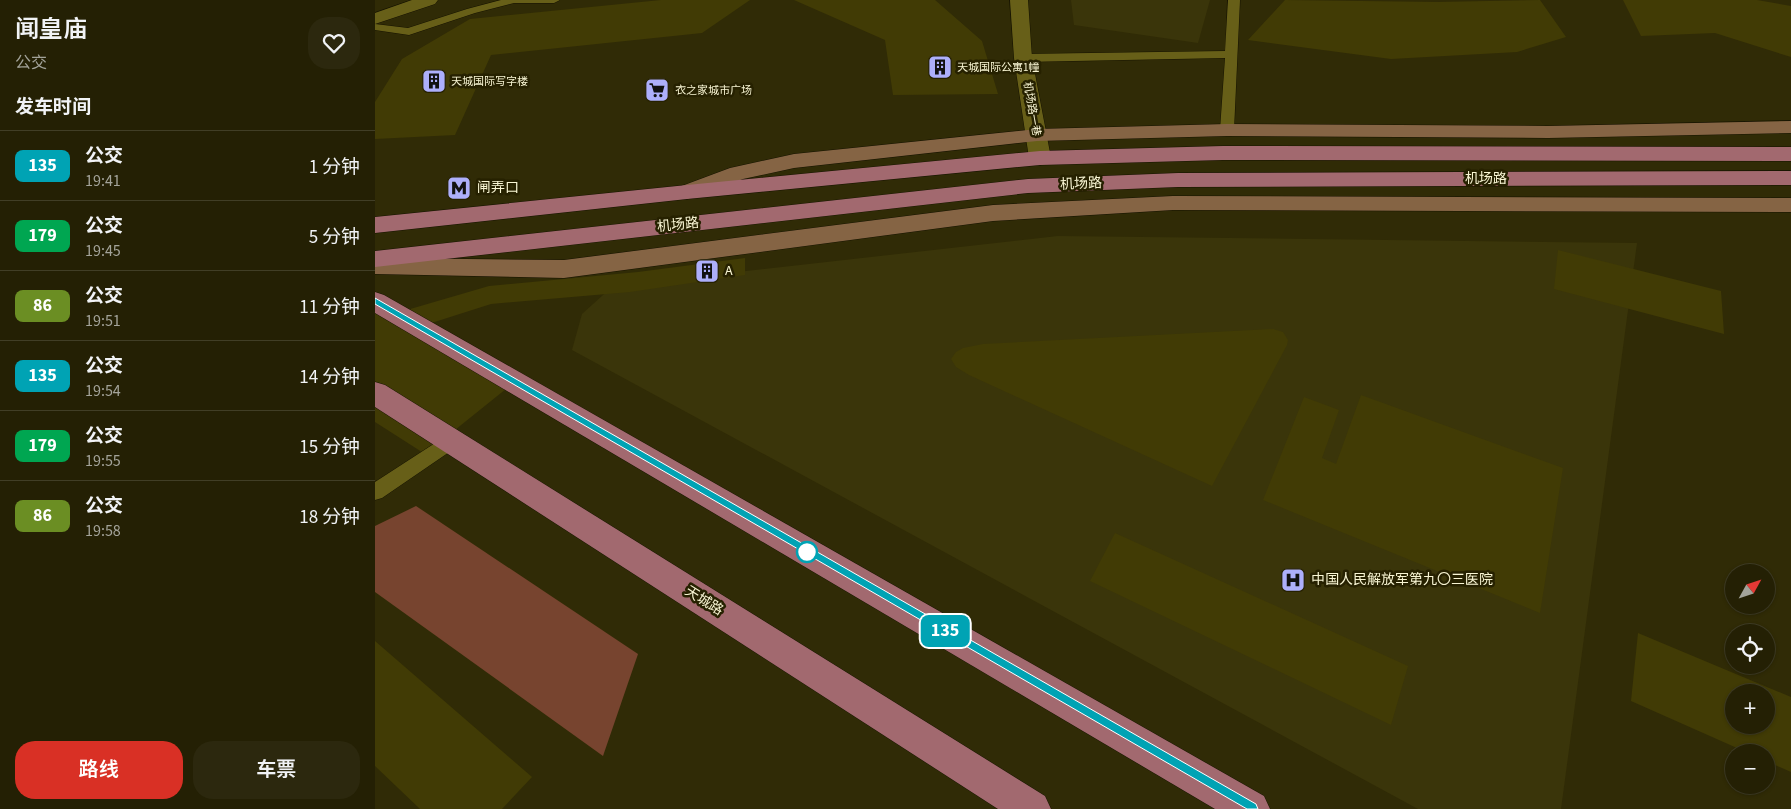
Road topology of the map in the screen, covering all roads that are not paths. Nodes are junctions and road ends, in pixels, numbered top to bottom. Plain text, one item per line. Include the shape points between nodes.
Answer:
1 (429, 0) edge
2 (554, 0) edge
3 (1019, 0) edge
4 (1235, 0) edge
5 (375, 19) edge
6 (375, 27) edge
7 (1231, 54) junction
8 (1023, 58) junction
9 (1791, 126) edge
10 (1227, 130) junction
11 (1037, 135) junction
12 (1791, 154) edge
13 (1040, 158) junction
14 (1791, 178) edge
15 (687, 192) junction
16 (1791, 204) edge
17 (375, 225) edge
18 (375, 259) edge
19 (375, 266) edge
20 (375, 301) edge
21 (375, 393) edge
22 (452, 441) junction
23 (375, 492) edge
24 (1032, 809) edge
25 (1251, 809) edge

1 - 5 street
2 - 6 lane via 515,0 471,10 409,32
3 - 8 street, 机场路一巷
4 - 7 lane
7 - 8 lane
7 - 10 lane
8 - 11 street, 机场路一巷
9 - 10 main road, 机场路 via 1548,132
10 - 11 main road, 机场路
11 - 13 street, 机场路一巷
11 - 15 main road, 机场路 via 794,161 738,173
12 - 13 main road, 机场路 via 1223,153
13 - 15 main road, 机场路
14 - 18 main road, 机场路 via 1188,180 1028,186
15 - 17 main road, 机场路
16 - 19 main road, 机场路 via 1173,203 993,213 564,269
20 - 25 main road
21 - 22 main road, 天城路
22 - 23 lane
22 - 24 main road, 天城路

